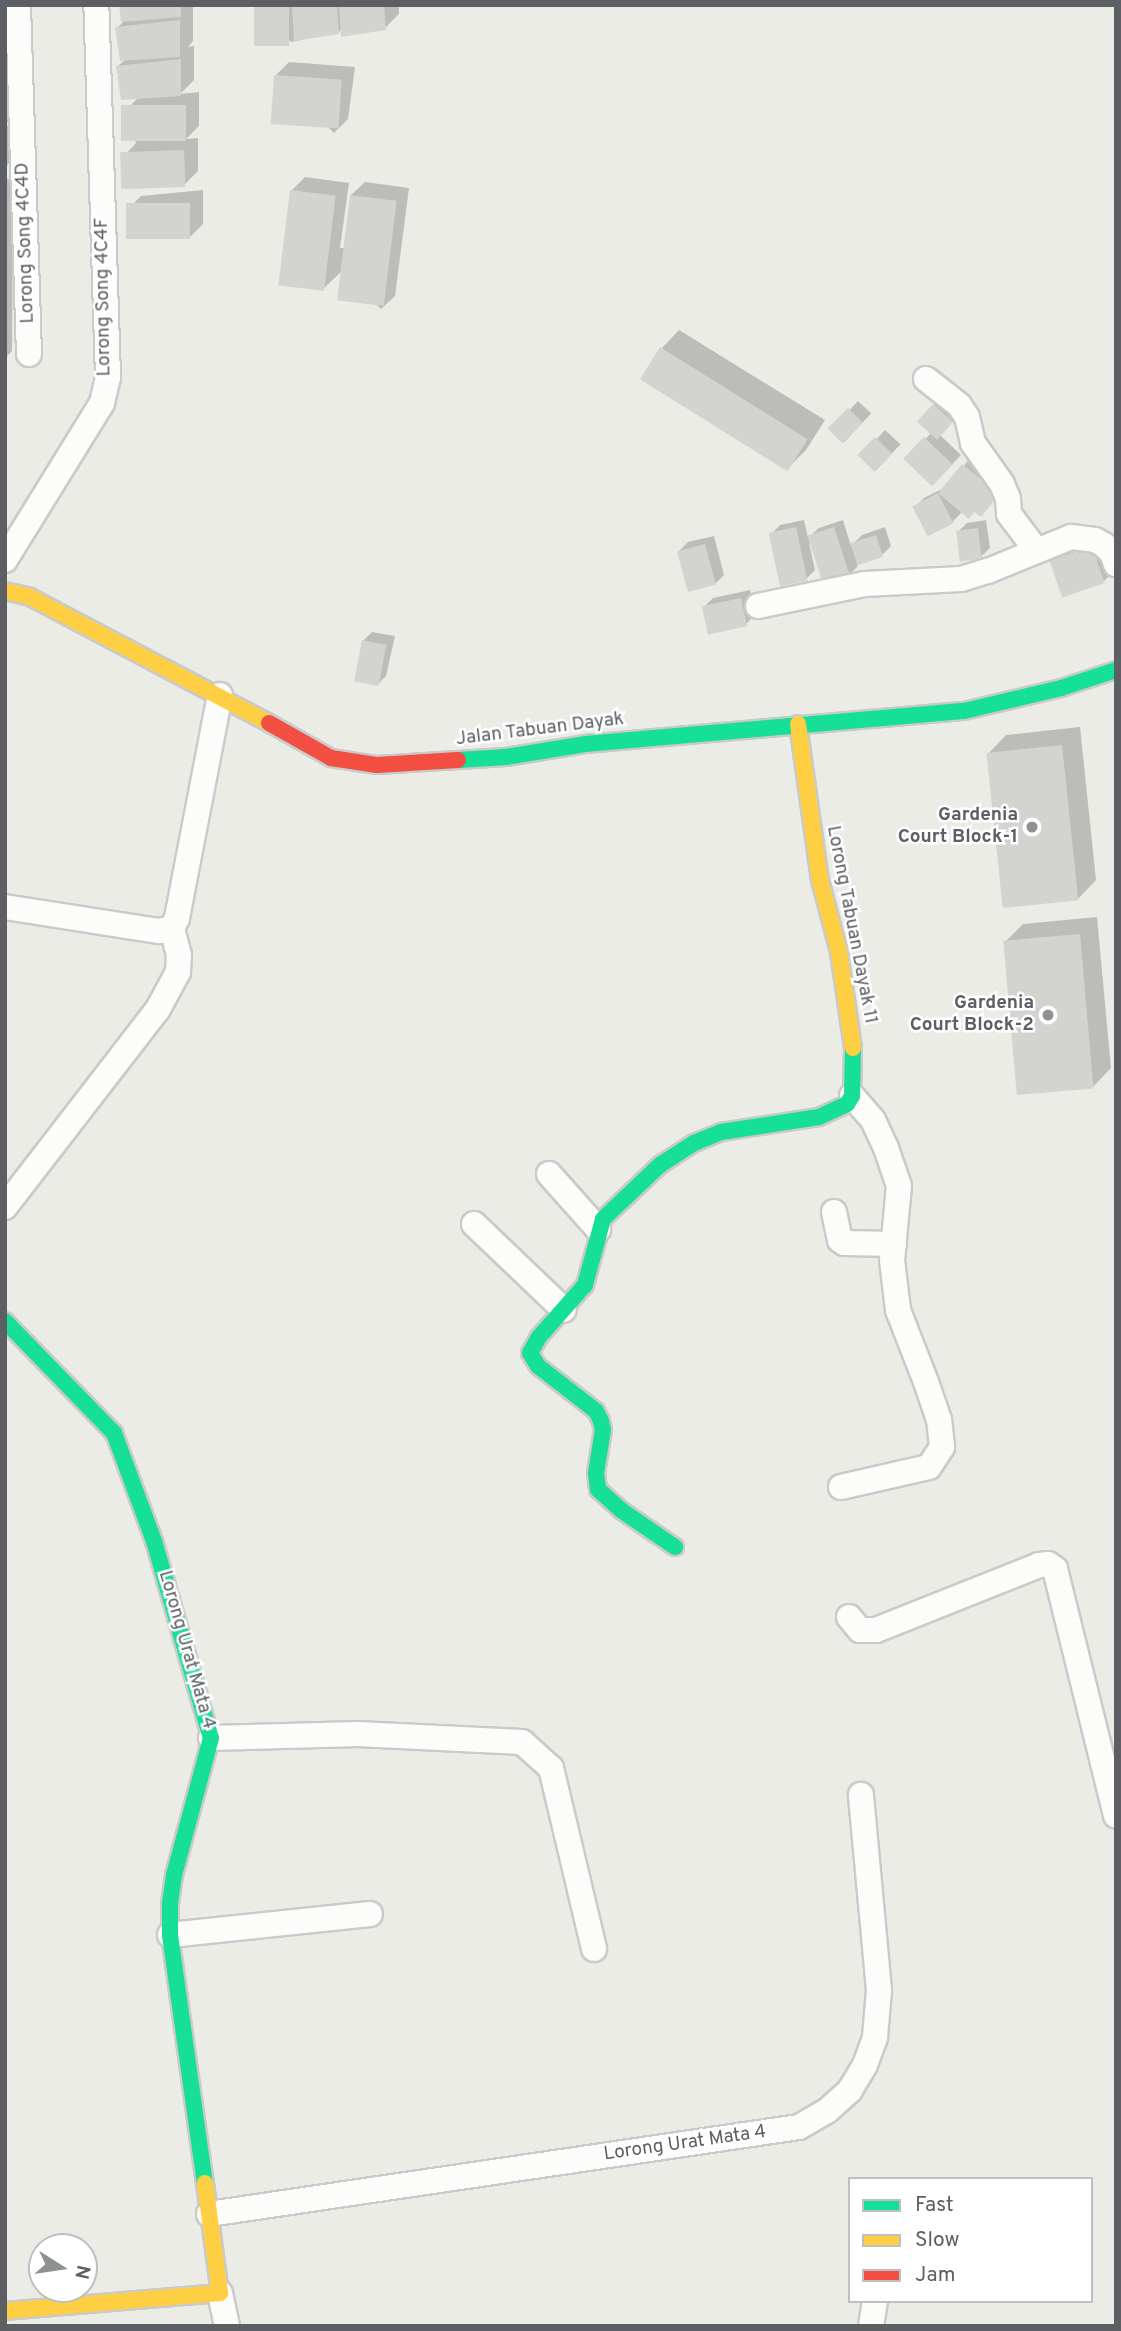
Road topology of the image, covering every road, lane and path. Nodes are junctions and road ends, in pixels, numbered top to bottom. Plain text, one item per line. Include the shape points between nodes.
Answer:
1 (18, 5) edge
2 (96, 5) edge
3 (29, 354) dead end
4 (926, 379) dead end
5 (1036, 551) junction
6 (5, 561) edge
7 (1116, 564) edge
8 (5, 590) edge
9 (758, 606) dead end
10 (1116, 670) edge
11 (220, 695) junction
12 (798, 724) junction
13 (5, 907) edge
14 (172, 928) junction
15 (852, 1096) junction
16 (548, 1174) dead end
17 (5, 1207) edge
18 (834, 1212) dead end
19 (474, 1224) dead end
20 (598, 1229) junction
21 (894, 1244) junction
22 (564, 1310) junction
23 (5, 1321) edge
24 (841, 1487) dead end
25 (676, 1546) dead end
26 (849, 1617) dead end
27 (211, 1738) junction
28 (861, 1795) dead end
29 (1116, 1816) edge
30 (370, 1914) dead end
31 (170, 1935) junction
32 (594, 1949) dead end
33 (209, 2214) junction
34 (220, 2293) junction
35 (875, 2303) edge
36 (5, 2311) edge
37 (227, 2326) edge
38 (871, 2326) edge

1 - 3 street, Lorong Song 4C4D
2 - 6 street, Lorong Song 4C4F via 108,377 102,403
4 - 5 street via 967,417 973,443 1002,484 1009,514
5 - 7 street via 1083,537 1104,545
5 - 9 street via 961,579 865,584
8 - 11 street, Jalan Tabuan Dayak via 30,597
10 - 12 street, Jalan Tabuan Dayak via 964,711
11 - 12 street, Jalan Tabuan Dayak via 331,758 377,765 506,757 585,744
11 - 14 street
12 - 15 street, Lorong Tabuan Dayak 11 via 820,880 839,952 855,1060
13 - 14 street via 159,931
14 - 17 street via 178,972 158,1010
15 - 20 street via 847,1104 819,1117 721,1132 694,1143 660,1165
15 - 21 street via 873,1120 899,1186
16 - 20 street
18 - 21 street via 844,1243
19 - 22 street
20 - 22 street via 584,1285
21 - 24 street via 898,1310 930,1394 942,1447 929,1467
22 - 25 street via 534,1344 532,1361 596,1411 601,1420 598,1489
23 - 27 street, Lorong Urat Mata 4 via 114,1433 154,1541
26 - 29 street via 860,1630 876,1630 1040,1564 1055,1569
27 - 31 street, Lorong Urat Mata 4 via 174,1875
27 - 32 street via 358,1734 522,1742 551,1768
28 - 33 street, Lorong Urat Mata 4 via 879,1990 875,2037 850,2090 827,2110 799,2127
30 - 31 street
31 - 33 street, Lorong Urat Mata 4
33 - 34 street, Lorong Urat Mata 4
34 - 36 street
34 - 37 street
35 - 38 street

